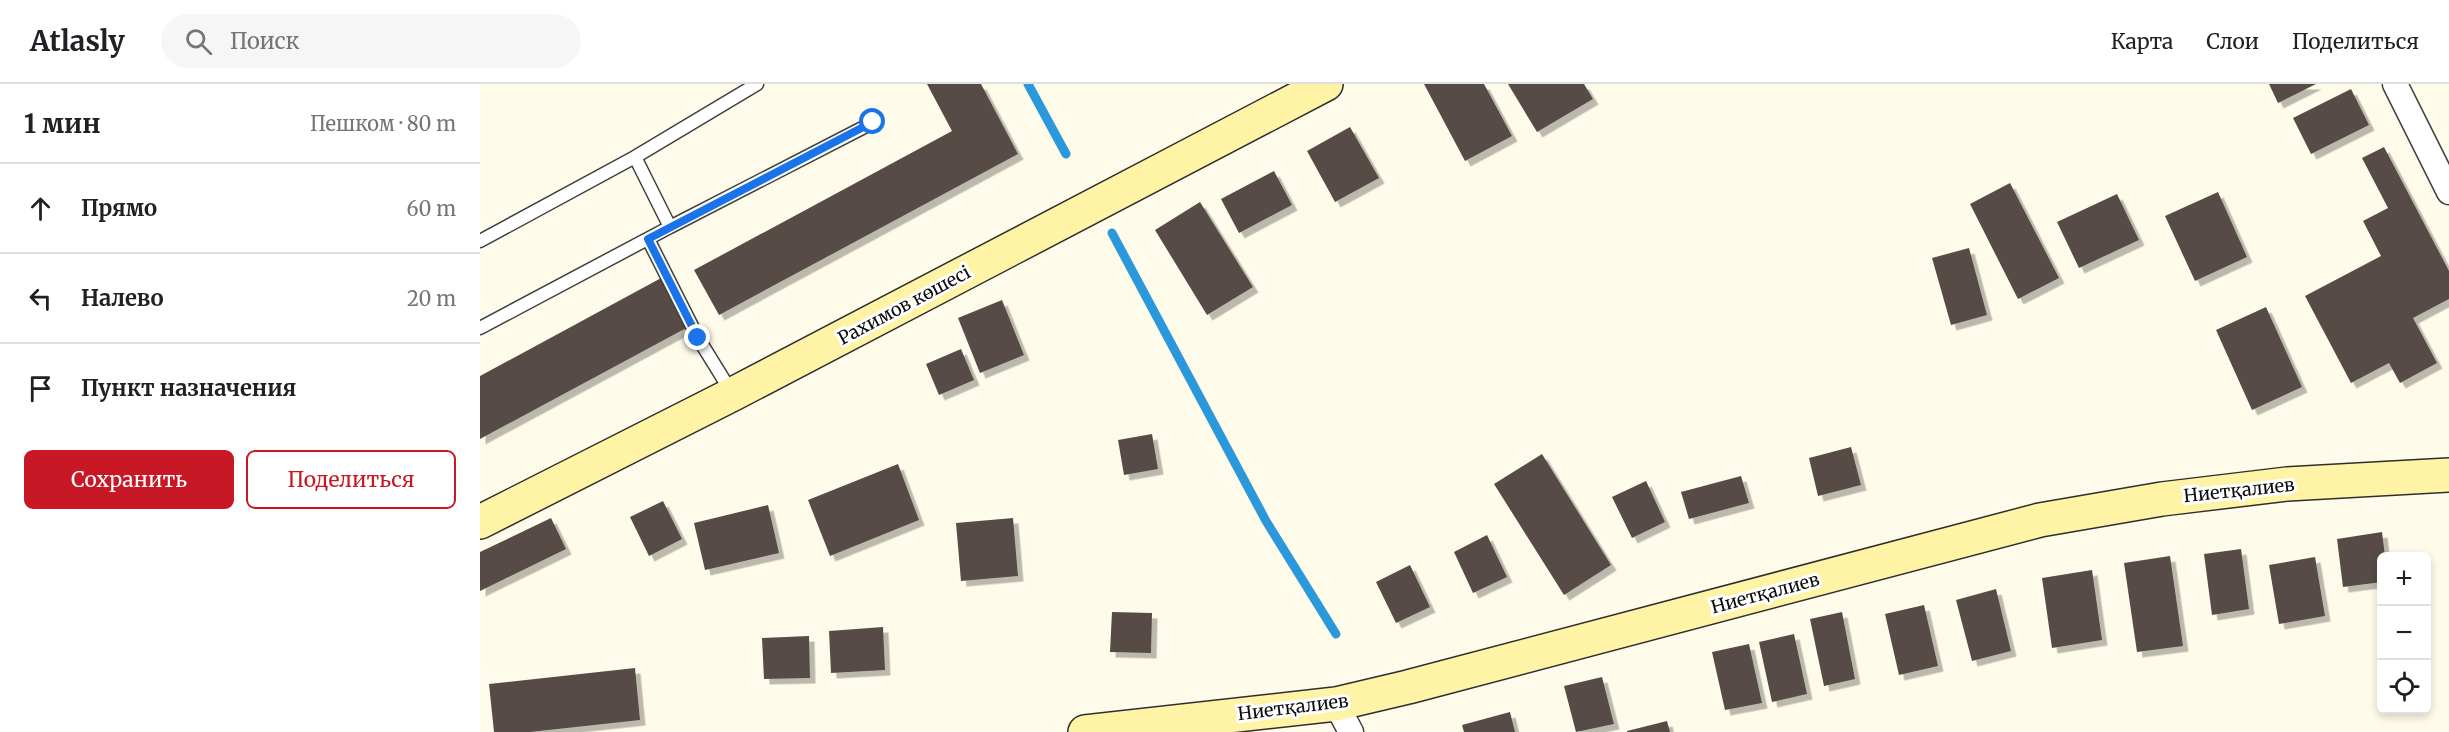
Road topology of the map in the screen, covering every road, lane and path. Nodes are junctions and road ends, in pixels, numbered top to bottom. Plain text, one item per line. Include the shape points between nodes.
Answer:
1 (757, 84) edge
2 (1326, 84) edge
3 (2395, 84) edge
4 (873, 122) dead end
5 (635, 157) junction
6 (2449, 192) edge
7 (670, 227) junction
8 (648, 239) junction
9 (480, 241) edge
10 (480, 328) edge
11 (733, 394) junction
12 (2449, 475) edge
13 (480, 522) edge
14 (1336, 704) junction
15 (1085, 732) edge
16 (1352, 732) edge

1 - 5 lane
2 - 11 street, Рахимов көшесі
3 - 6 street
4 - 7 lane
5 - 7 lane
5 - 9 lane
7 - 8 lane
8 - 10 lane
8 - 11 lane via 698,338
11 - 13 street, Рахимов көшесі
12 - 14 street, Ниетқалиев via 2286,484 2162,499 2040,520
14 - 15 street, Ниетқалиев
14 - 16 street

